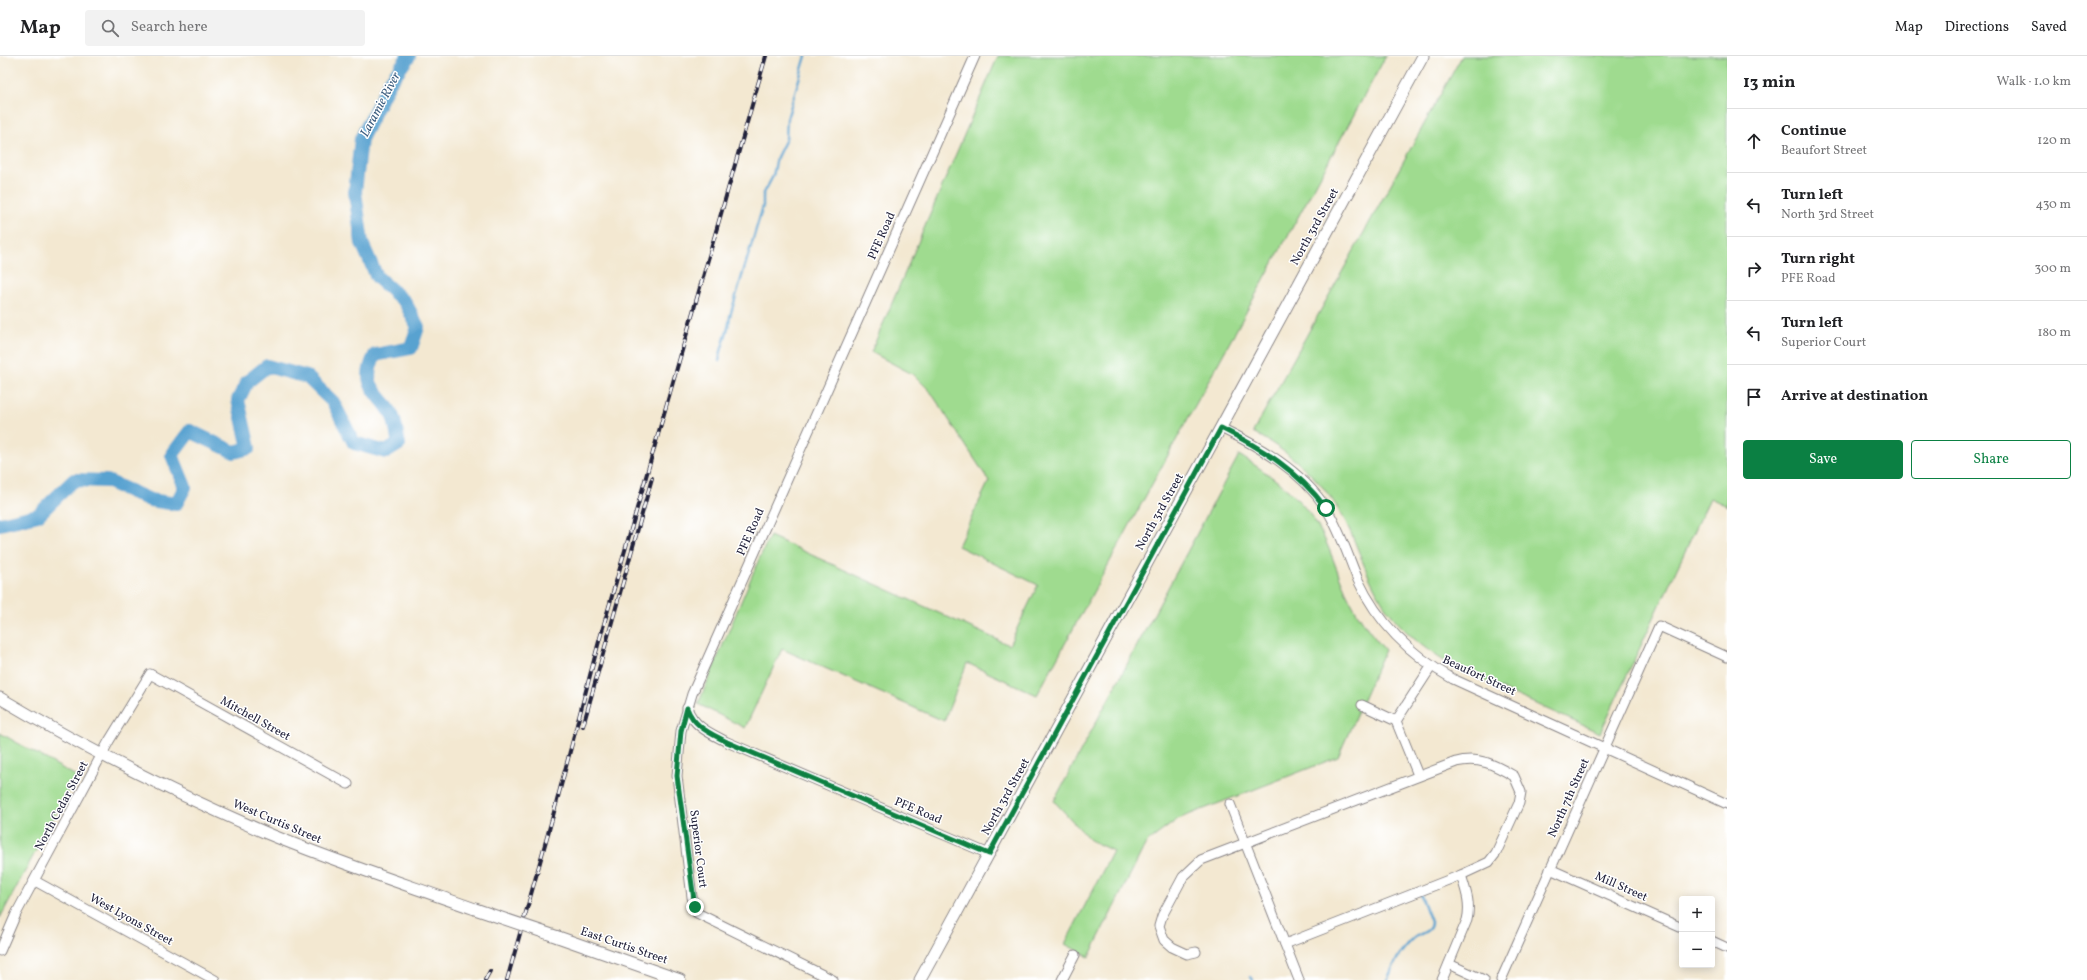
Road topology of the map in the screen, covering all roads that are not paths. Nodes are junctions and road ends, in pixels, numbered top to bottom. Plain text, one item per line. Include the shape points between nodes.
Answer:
1 (975, 56) edge
2 (1423, 56) edge
3 (1221, 428) junction
4 (1727, 657) edge
5 (1431, 667) junction
6 (150, 674) joint
7 (0, 698) edge
8 (1362, 705) dead end
9 (687, 708) junction
10 (1396, 721) junction
11 (1605, 747) junction
12 (103, 754) junction
13 (1418, 775) junction
14 (348, 784) dead end
15 (1230, 804) dead end
16 (1727, 804) edge
17 (1245, 842) junction
18 (989, 854) junction
19 (1550, 869) junction
20 (1461, 875) junction
21 (35, 881) junction
22 (1679, 927) edge
23 (558, 937) joint
24 (1715, 942) edge
25 (1285, 944) junction
26 (1727, 948) edge
27 (0, 951) edge
28 (1196, 952) dead end
29 (1075, 955) dead end
30 (1449, 964) junction
31 (215, 980) edge
32 (680, 980) edge
33 (833, 980) edge
34 (920, 980) edge
35 (1062, 980) edge
36 (1299, 980) edge
37 (1442, 980) edge
38 (1484, 980) edge
39 (1501, 980) edge

1 - 9 street, PFE Road
2 - 3 main road, North 3rd Street
3 - 5 street, Beaufort Street via 1290,469 1310,489 1326,508 1368,599 1397,637
3 - 18 main road, North 3rd Street
4 - 11 street, North 7th Street via 1659,626
5 - 10 street
5 - 11 street, Beaufort Street
6 - 12 street, North Cedar Street
6 - 14 street, Mitchell Street
7 - 12 main road, West Curtis Street
8 - 10 street
9 - 18 street, PFE Road via 690,716 702,729 727,742
9 - 33 street, Superior Court via 681,731 677,769 692,897 697,912
10 - 13 street
11 - 16 street, Beaufort Street
11 - 19 street, North 7th Street
12 - 21 street, North Cedar Street
12 - 23 main road, West Curtis Street, bridge via 156,782 265,832
13 - 17 street
13 - 20 street via 1468,759 1478,760 1507,772 1514,776 1519,784 1519,803 1496,854 1489,862
15 - 17 street
17 - 25 street
17 - 28 street via 1201,860 1190,868 1162,916 1159,926 1164,940 1178,951 1187,954
18 - 34 main road, North 3rd Street
19 - 22 street, Mill Street
19 - 39 street, North 7th Street
20 - 25 street
20 - 30 street via 1469,900 1469,910
21 - 27 street, North Cedar Street via 16,914
21 - 31 street, West Lyons Street
23 - 32 main road, East Curtis Street
24 - 26 street
25 - 36 street
29 - 35 street
30 - 37 street
30 - 38 street

